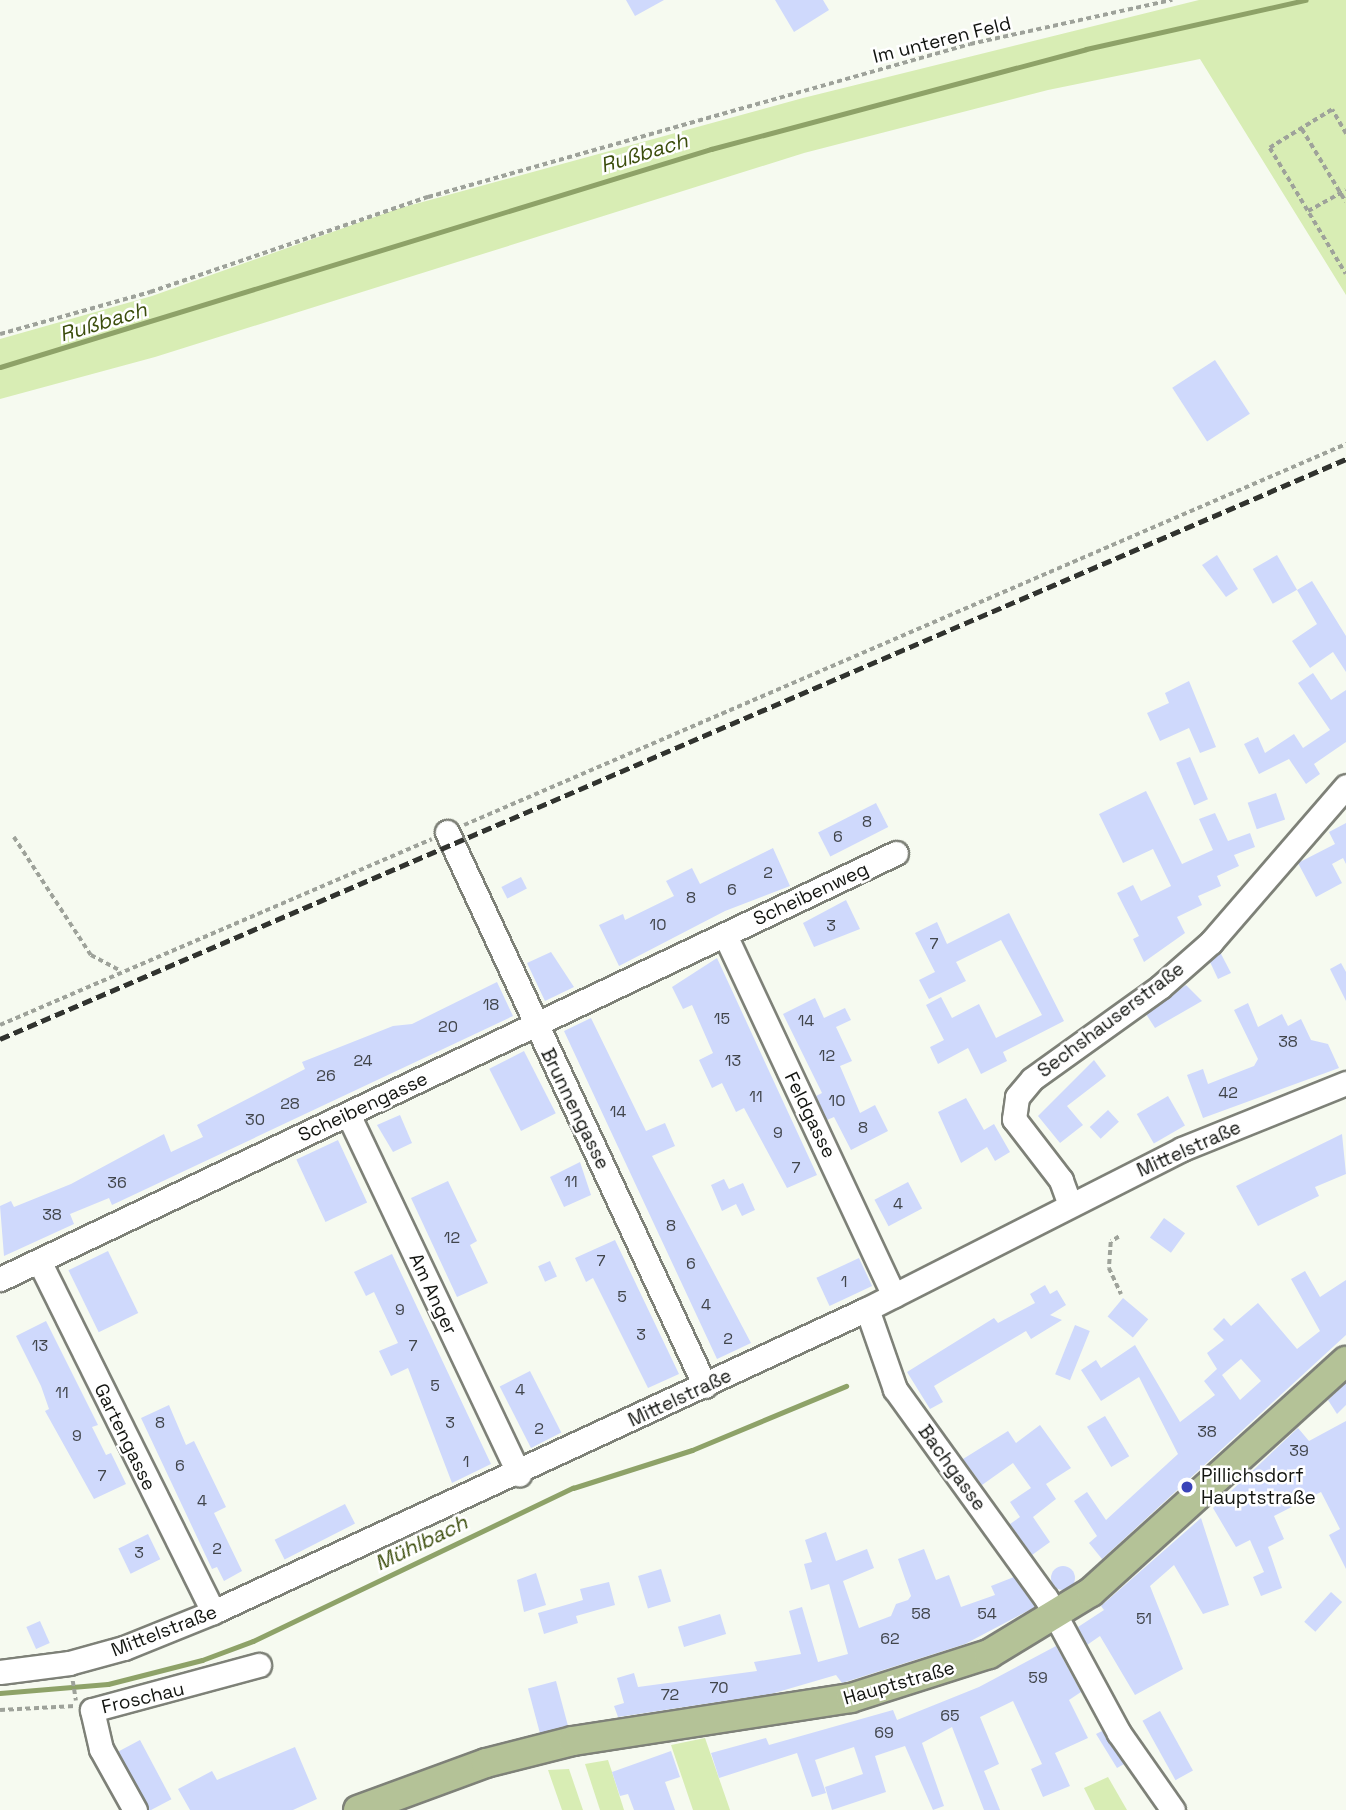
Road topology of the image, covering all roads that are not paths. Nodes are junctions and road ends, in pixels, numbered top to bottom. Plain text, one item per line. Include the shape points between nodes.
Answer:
1 (1346, 786) edge
2 (447, 832) road end
3 (896, 853) dead end
4 (725, 935) junction
5 (537, 1025) junction
6 (1346, 1083) edge
7 (348, 1114) junction
8 (1070, 1205) junction
9 (39, 1261) junction
10 (0, 1279) edge
11 (894, 1295) junction
12 (867, 1309) junction
13 (1346, 1361) edge
14 (705, 1386) junction
15 (519, 1474) junction
16 (213, 1612) junction
17 (1058, 1616) junction
18 (259, 1665) dead end
19 (0, 1672) edge
20 (135, 1810) edge
21 (358, 1810) edge
22 (1173, 1810) edge

1 - 8 street, Sechshauserstraße via 1210,942 1130,1010 1032,1079 1017,1097 1014,1119 1061,1180
2 - 5 street, Brunnengasse
3 - 4 street, Scheibenweg
4 - 5 street, Scheibengasse
4 - 11 street, Feldgasse
5 - 7 street, Scheibengasse
5 - 14 street, Brunnengasse
6 - 8 street, Mittelstraße via 1182,1149
7 - 9 street, Scheibengasse
7 - 15 street, Am Anger
8 - 11 street, Mittelstraße
9 - 10 street, Scheibengasse
9 - 16 street, Gartengasse
11 - 12 street, Mittelstraße
12 - 14 street, Mittelstraße
12 - 17 street, Bachgasse via 895,1389
13 - 17 main road, Hauptstraße via 1129,1559
14 - 15 street, Mittelstraße
15 - 16 street, Mittelstraße
16 - 19 street, Mittelstraße via 124,1648 69,1663
17 - 21 main road, Hauptstraße via 989,1654 905,1684 781,1712 573,1741 486,1763
17 - 22 street, Bachgasse via 1119,1733
18 - 20 street, Froschau via 92,1710 101,1749

